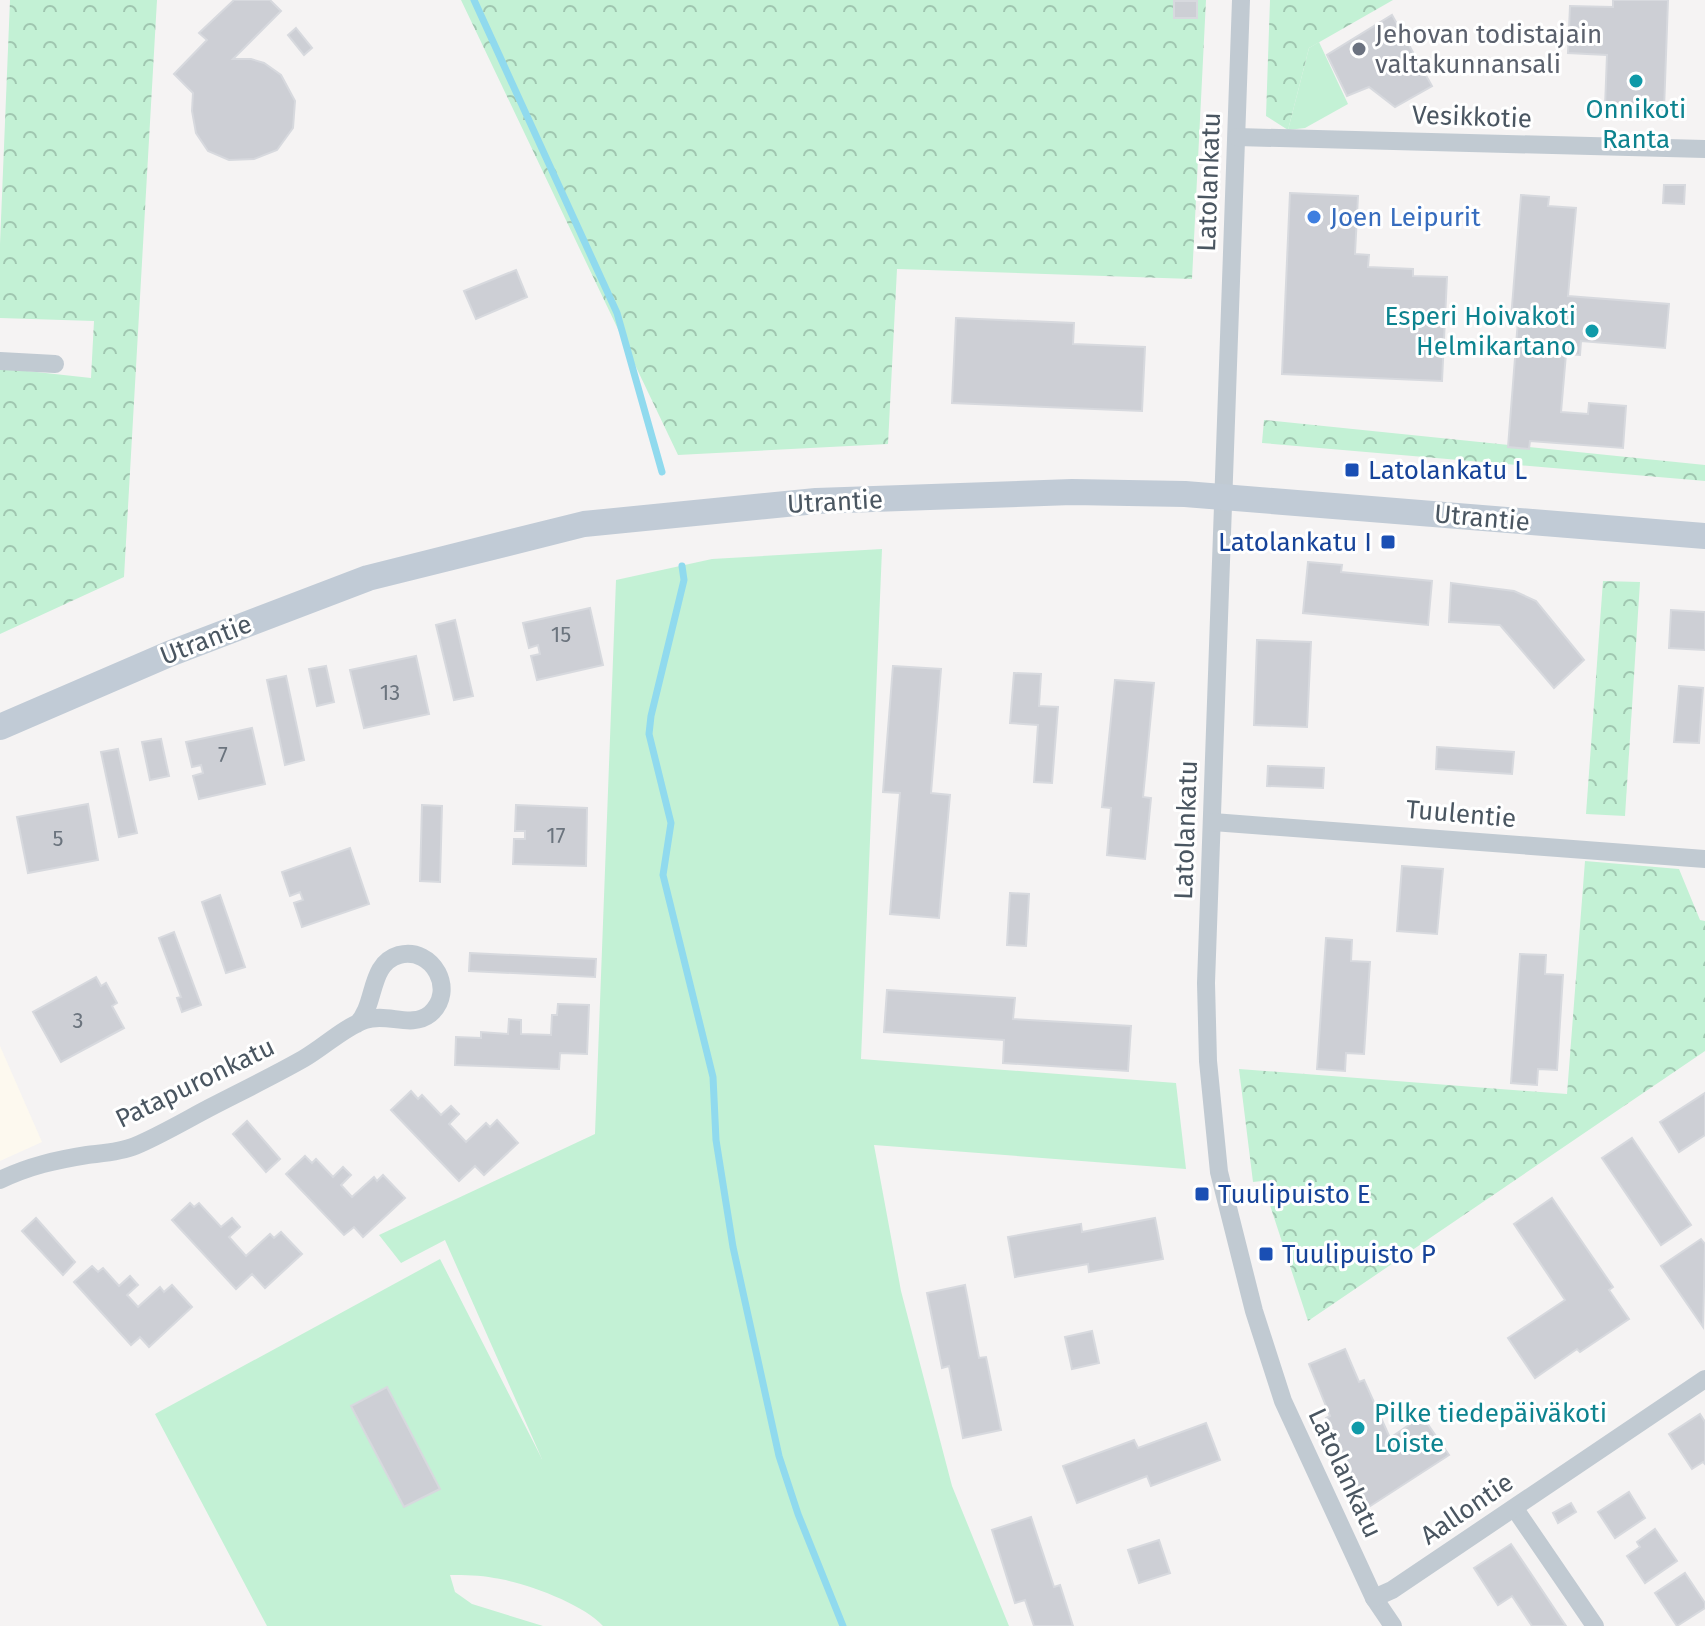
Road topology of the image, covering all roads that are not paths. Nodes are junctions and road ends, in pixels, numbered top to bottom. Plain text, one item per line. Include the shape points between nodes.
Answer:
1 (1241, 0) edge
2 (1237, 137) junction
3 (1705, 149) edge
4 (0, 361) edge
5 (55, 364) dead end
6 (1222, 497) junction
7 (1705, 536) edge
8 (0, 727) edge
9 (1213, 822) junction
10 (1705, 859) edge
11 (374, 986) junction
12 (399, 1020) junction
13 (357, 1024) junction
14 (0, 1180) edge
15 (1705, 1379) edge
16 (1515, 1509) junction
17 (1374, 1598) junction
18 (1393, 1626) edge
19 (1595, 1626) edge

1 - 2 street, Latolankatu
2 - 3 street, Vesikkotie
2 - 6 street, Latolankatu
4 - 5 street
6 - 7 main road, Utrantie
6 - 8 main road, Utrantie via 1072,492 816,501 584,524 368,578 169,654
6 - 9 street, Latolankatu
9 - 10 street, Tuulentie
9 - 17 street, Latolankatu via 1206,983 1219,1172 1273,1374
11 - 12 street via 382,1008
11 - 12 street, Patapuronkatu via 383,965 403,954 426,958 435,966 442,986 436,1006 420,1019
11 - 13 street, Patapuronkatu via 370,1007
12 - 13 street, Patapuronkatu via 379,1017
13 - 14 street, Patapuronkatu via 304,1058 132,1148 40,1163
15 - 16 street, Aallontie
16 - 17 street, Aallontie
16 - 19 street
17 - 18 street, Latolankatu

